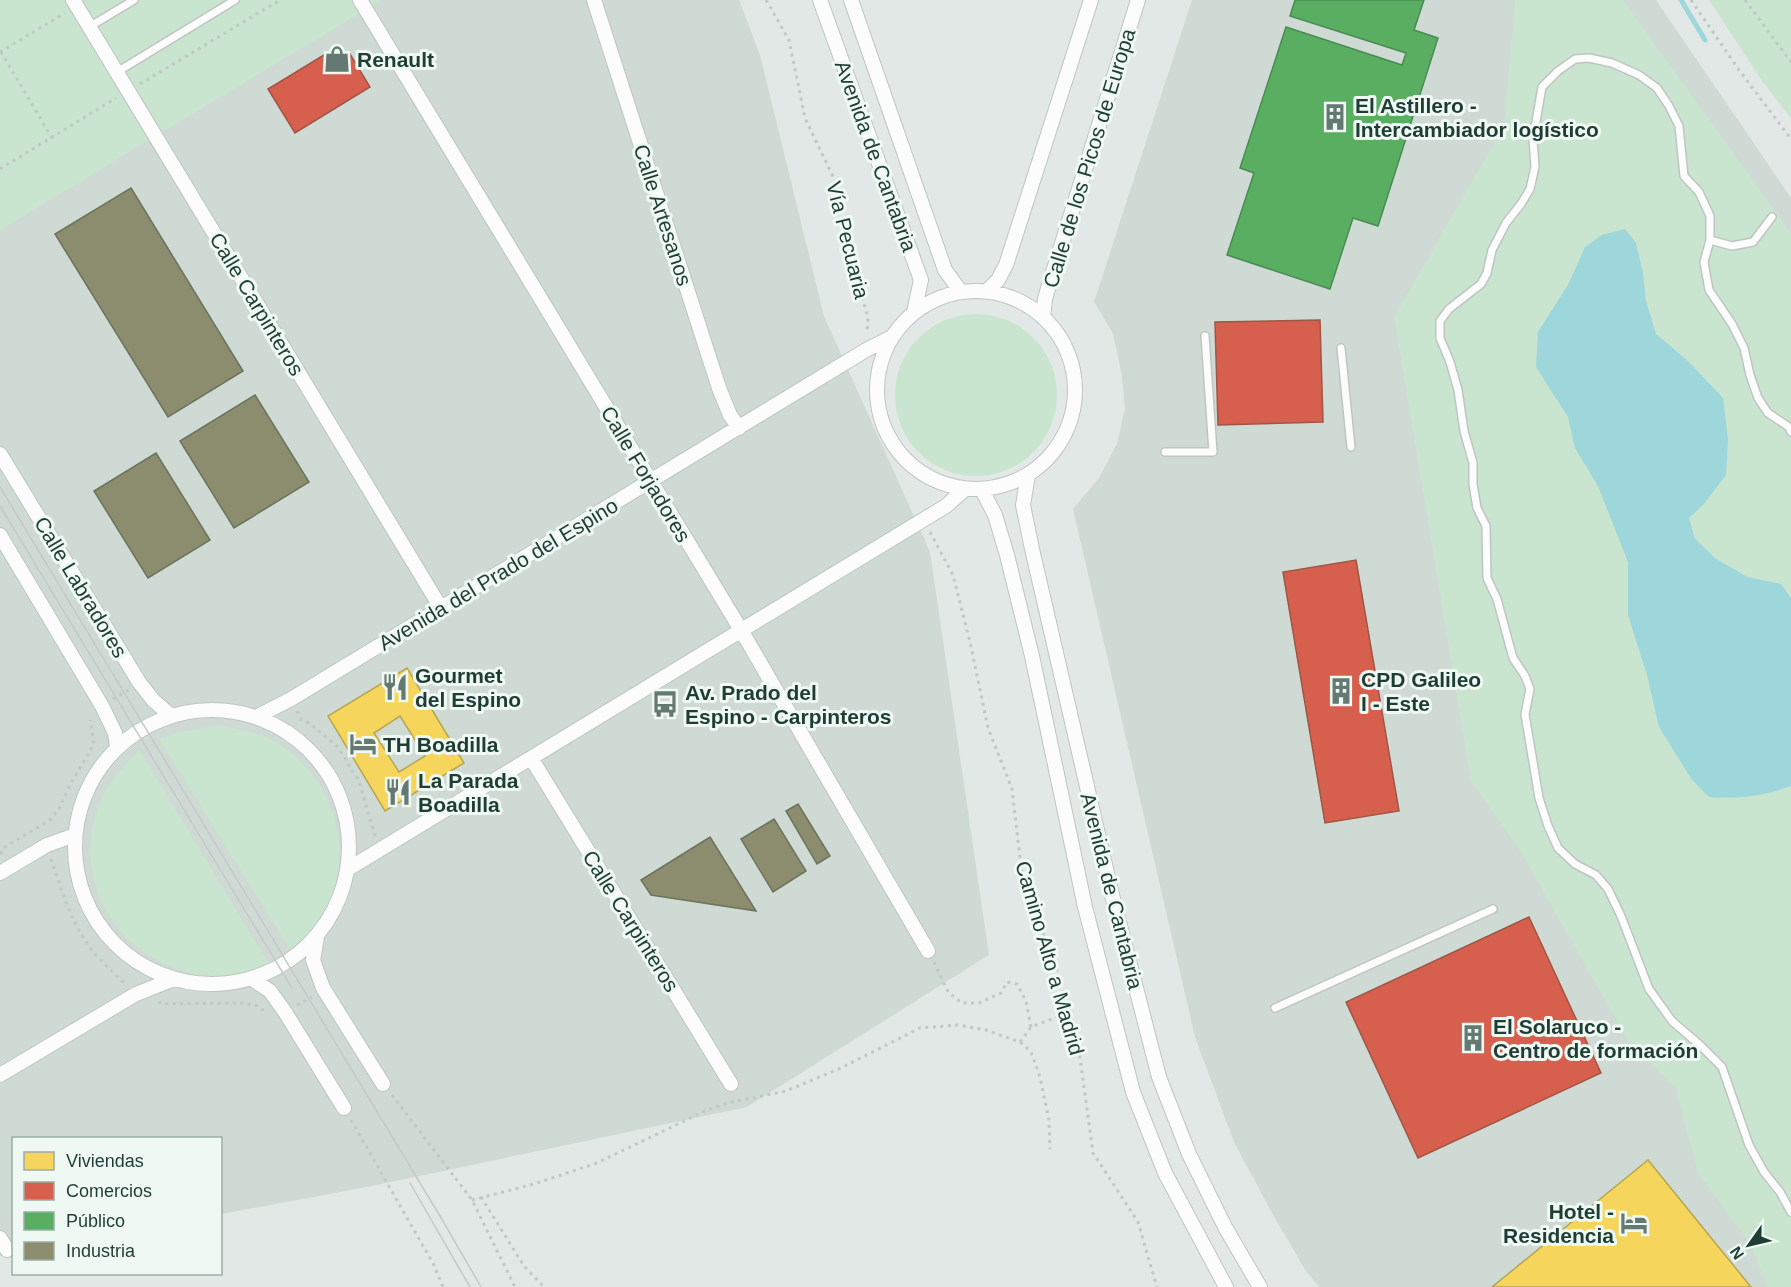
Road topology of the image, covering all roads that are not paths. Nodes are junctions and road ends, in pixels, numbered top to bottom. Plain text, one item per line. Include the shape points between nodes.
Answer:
1 (134, 0) edge
2 (235, 0) edge
3 (360, 0) edge
4 (594, 0) edge
5 (820, 0) edge
6 (851, 0) edge
7 (1091, 0) edge
8 (1138, 0) edge
9 (75, 3) edge
10 (89, 27) junction
11 (117, 72) junction
12 (1772, 217) dead end
13 (1710, 240) junction
14 (987, 291) junction
15 (961, 292) junction
16 (914, 312) junction
17 (1043, 316) junction
18 (1205, 336) dead end
19 (892, 337) junction
20 (1341, 348) dead end
21 (739, 428) junction
22 (1791, 432) edge
23 (1351, 447) dead end
24 (1164, 452) dead end
25 (0, 454) edge
26 (1028, 475) junction
27 (651, 481) junction
28 (966, 489) junction
29 (982, 490) junction
30 (0, 535) edge
31 (441, 608) junction
32 (741, 630) junction
33 (170, 715) junction
34 (258, 716) junction
35 (117, 746) junction
36 (531, 758) junction
37 (75, 835) junction
38 (348, 869) junction
39 (0, 873) edge
40 (1493, 909) dead end
41 (317, 937) junction
42 (928, 951) road end
43 (174, 979) junction
44 (252, 979) junction
45 (1275, 1008) dead end
46 (0, 1075) edge
47 (383, 1084) road end
48 (731, 1084) dead end
49 (344, 1108) road end
50 (1791, 1212) edge
51 (1226, 1287) edge
52 (1260, 1287) edge

1 - 10 lane
2 - 11 lane
3 - 27 street, Calle Forjadores
4 - 21 street, Calle Artesanos via 719,388
5 - 16 street, Avenida de Cantabria via 921,280
6 - 15 street, Avenida de Cantabria via 945,270
7 - 14 street via 1006,265
8 - 17 street, Calle de los Picos de Europa via 1049,285
9 - 10 street, Calle Carpinteros
10 - 11 street, Calle Carpinteros
11 - 31 street, Calle Carpinteros
12 - 13 lane via 1753,242 1732,246
13 - 22 lane via 1704,262 1709,291 1744,348 1758,398 1768,413
13 - 50 lane via 1710,216 1699,192 1684,176 1679,126 1656,88 1612,63 1575,59 1542,87 1530,189 1506,223 1480,284 1440,321 1440,338 1458,390 1473,463 1477,508 1486,526 1487,578 1497,599 1513,658 1530,689 1525,714 1539,798 1548,826 1558,848 1575,864 1596,875 1608,889 1649,989 1672,1022 1722,1067 1749,1146
14 - 15 street
14 - 17 street via 1017,299
15 - 16 street
16 - 19 street
17 - 26 street via 1061,338 1072,363 1076,390 1070,423 1057,449
18 - 24 lane via 1213,452
19 - 21 street, Avenida del Prado del Espino
19 - 28 street via 880,365 877,395 884,428 902,457 934,480
20 - 23 lane
21 - 27 street, Avenida del Prado del Espino
25 - 33 street, Calle Labradores via 140,682
26 - 29 street via 1002,487
26 - 52 street, Avenida de Cantabria via 1023,505 1032,549 1113,899 1159,1077 1189,1154 1224,1227
27 - 31 street, Avenida del Prado del Espino
27 - 32 street, Calle Forjadores
28 - 29 street
28 - 32 street via 946,506
29 - 51 street, Avenida de Cantabria via 995,515 1007,555 1085,907 1133,1092 1165,1173
30 - 35 street, Calle Labradores via 102,706
31 - 34 street, Avenida del Prado del Espino
32 - 36 street
32 - 42 street, Calle Forjadores
33 - 34 street via 214,708
33 - 35 street via 136,731
34 - 38 street via 300,740 331,776 348,821
35 - 37 street via 87,787
36 - 38 street
36 - 48 street, Calle Carpinteros
37 - 39 street via 47,845
37 - 43 street via 79,882 99,925 131,958
38 - 41 street via 337,905
40 - 45 lane
41 - 44 street via 287,963
41 - 47 street via 313,960 324,990
43 - 44 street via 213,985
43 - 46 street via 136,994
44 - 49 street via 270,991 285,1012

